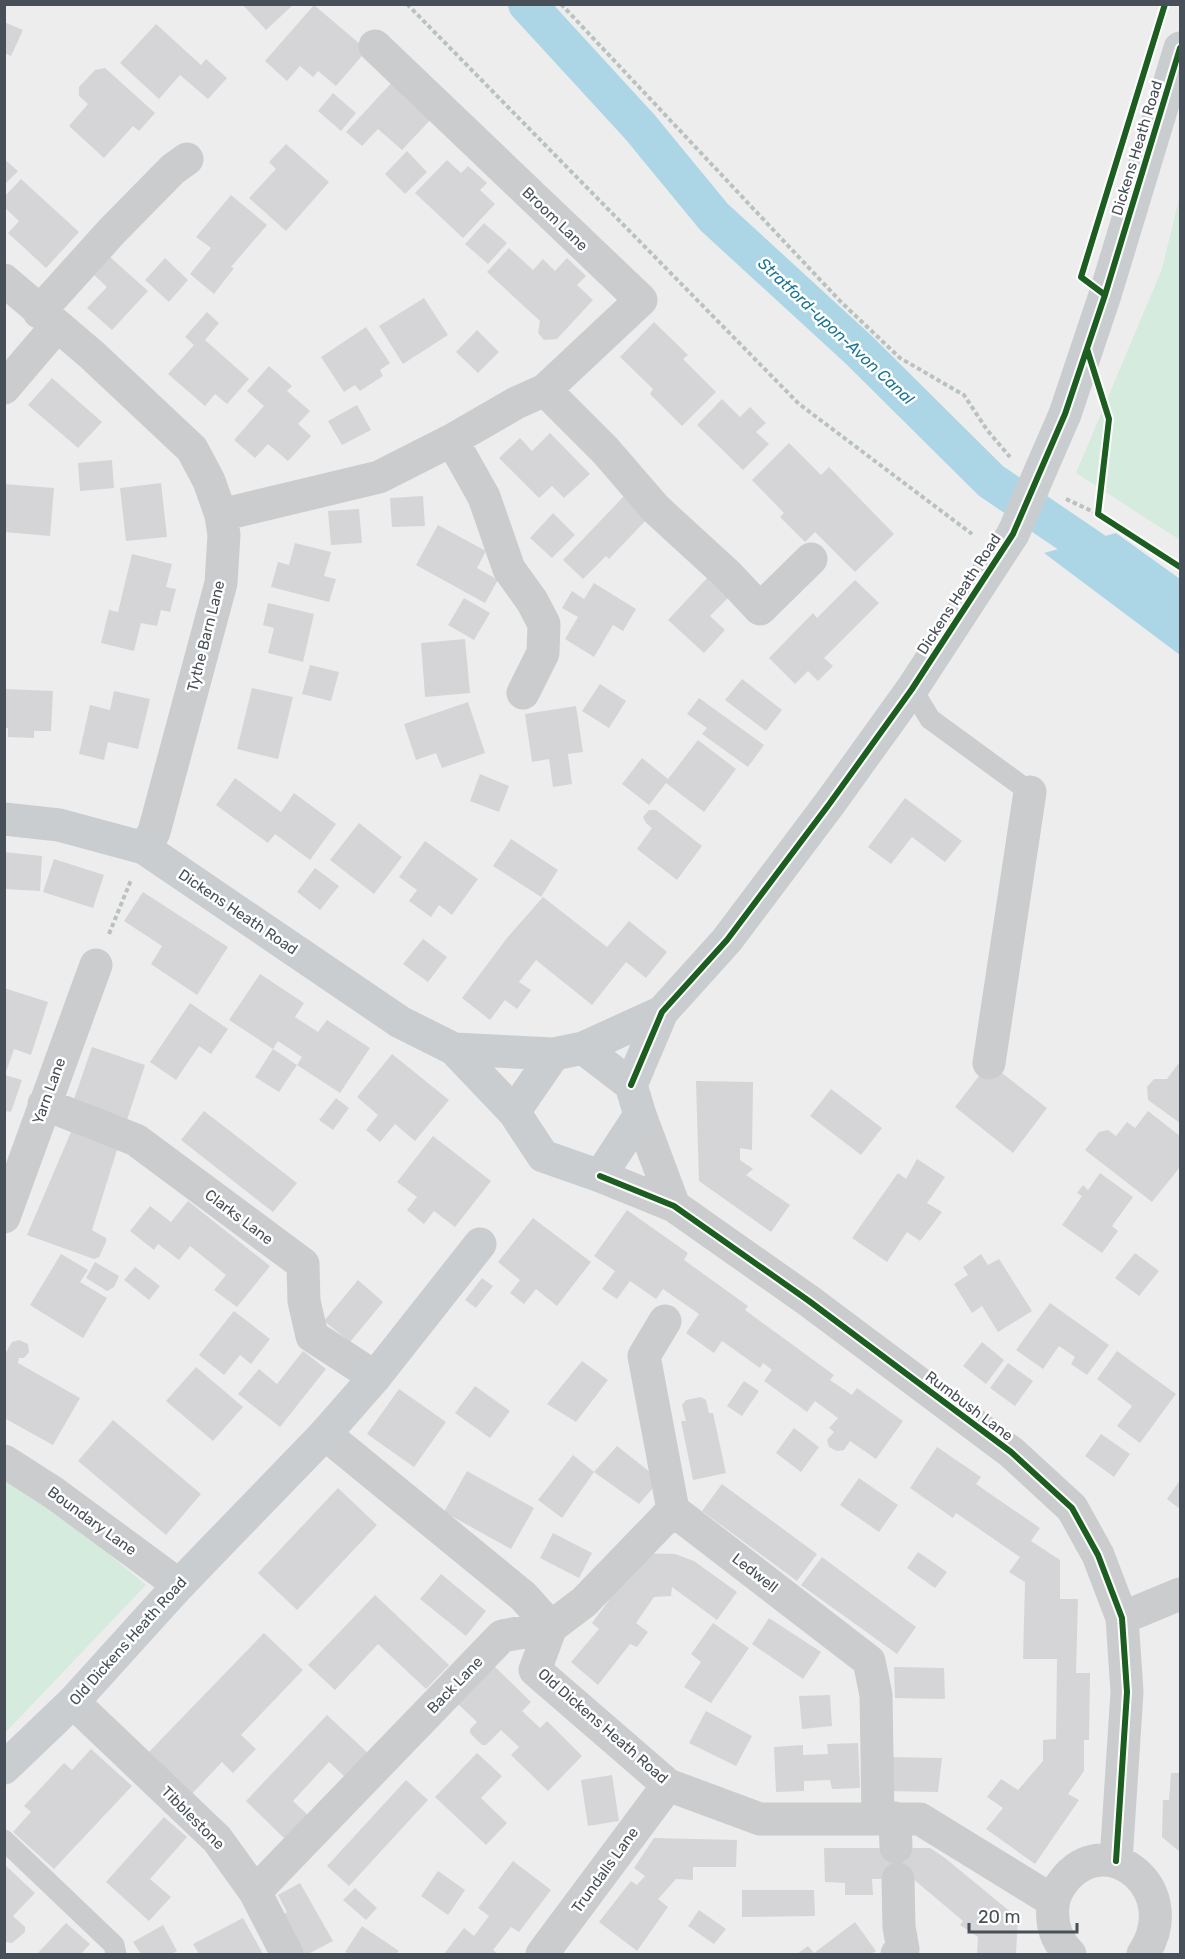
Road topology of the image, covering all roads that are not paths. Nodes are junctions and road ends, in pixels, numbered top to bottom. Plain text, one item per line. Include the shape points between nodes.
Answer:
1 (375, 46) dead end
2 (1180, 48) edge
3 (187, 159) dead end
4 (4, 280) edge
5 (48, 319) junction
6 (4, 388) edge
7 (545, 390) junction
8 (453, 440) junction
9 (221, 515) junction
10 (811, 559) dead end
11 (912, 689) junction
12 (523, 693) dead end
13 (1030, 792) joint
14 (4, 819) edge
15 (144, 848) junction
16 (96, 965) road end
17 (662, 1012) junction
18 (454, 1049) junction
19 (569, 1051) junction
20 (989, 1063) dead end
21 (635, 1100) junction
22 (44, 1104) junction
23 (513, 1112) junction
24 (15, 1153) edge
25 (600, 1176) junction
26 (674, 1206) junction
27 (4, 1217) edge
28 (480, 1244) dead end
29 (665, 1321) dead end
30 (375, 1377) junction
31 (325, 1434) junction
32 (4, 1461) edge
33 (674, 1510) junction
34 (178, 1585) junction
35 (1180, 1594) edge
36 (1122, 1618) junction
37 (551, 1627) junction
38 (73, 1702) junction
39 (4, 1768) edge
40 (668, 1785) junction
41 (4, 1840) edge
42 (892, 1840) junction
43 (1116, 1861) junction
44 (255, 1892) junction
45 (1053, 1901) junction
46 (1155, 1950) edge
47 (116, 1954) edge
48 (287, 1954) edge
49 (542, 1954) edge
50 (897, 1954) edge
51 (1070, 1954) edge

1 - 7 street, Broom Lane via 641,300
2 - 11 street, Dickens Heath Road, bridge via 1065,414 1006,544
3 - 5 street via 112,231
4 - 5 street, Tythe Barn Lane
5 - 6 street
5 - 9 street, Tythe Barn Lane via 192,449
7 - 8 street, Broom Lane
7 - 10 street via 656,509 760,609
8 - 9 street, Broom Lane via 379,477
8 - 12 street via 484,496 509,569 544,624 543,653
9 - 15 street, Tythe Barn Lane via 224,536 220,583 154,832
11 - 13 lane via 930,719
11 - 17 street, Dickens Heath Road via 727,940
13 - 20 street
14 - 15 street, Dickens Heath Road via 59,825
15 - 18 street, Dickens Heath Road via 400,1022
16 - 22 street, Yarn Lane
17 - 19 street, Dickens Heath Road
17 - 21 street, Dickens Heath Road
18 - 19 street, Dickens Heath Road
18 - 23 street, Dickens Heath Road
19 - 21 street
19 - 23 street
21 - 25 street, Dickens Heath Road
21 - 26 street
22 - 24 street, Yarn Lane
22 - 30 street, Clarks Lane via 136,1140 303,1264 304,1301 312,1336
23 - 25 street, Dickens Heath Road via 543,1156
24 - 27 street, Yarn Lane
25 - 26 street, Rumbush Lane
26 - 36 street, Rumbush Lane via 1011,1452 1072,1508 1098,1555
28 - 30 street, Old Dickens Heath Road
29 - 33 street via 644,1356
30 - 31 street, Old Dickens Heath Road
31 - 34 street, Old Dickens Heath Road
31 - 37 street via 523,1596
32 - 34 street, Boundary Lane
33 - 37 street, Back Lane via 584,1602
33 - 42 street, Ledwell via 869,1661
34 - 38 street, Old Dickens Heath Road
35 - 36 street
36 - 43 street, Rumbush Lane via 1127,1692
37 - 40 street, Old Dickens Heath Road via 535,1670
37 - 44 street, Back Lane via 502,1636
38 - 39 street, Old Dickens Heath Road
38 - 44 street, Tibblestone via 217,1839
40 - 42 street, Old Dickens Heath Road via 760,1819
40 - 49 street, Trundalls Lane
41 - 47 lane via 114,1945
42 - 45 street, Old Dickens Heath Road via 920,1819
42 - 50 street, Ledwell via 903,1949
43 - 45 street via 1084,1865 1070,1874
43 - 46 street via 1133,1867 1156,1892 1161,1909
44 - 48 street, Tibblestone
45 - 51 street via 1055,1934

